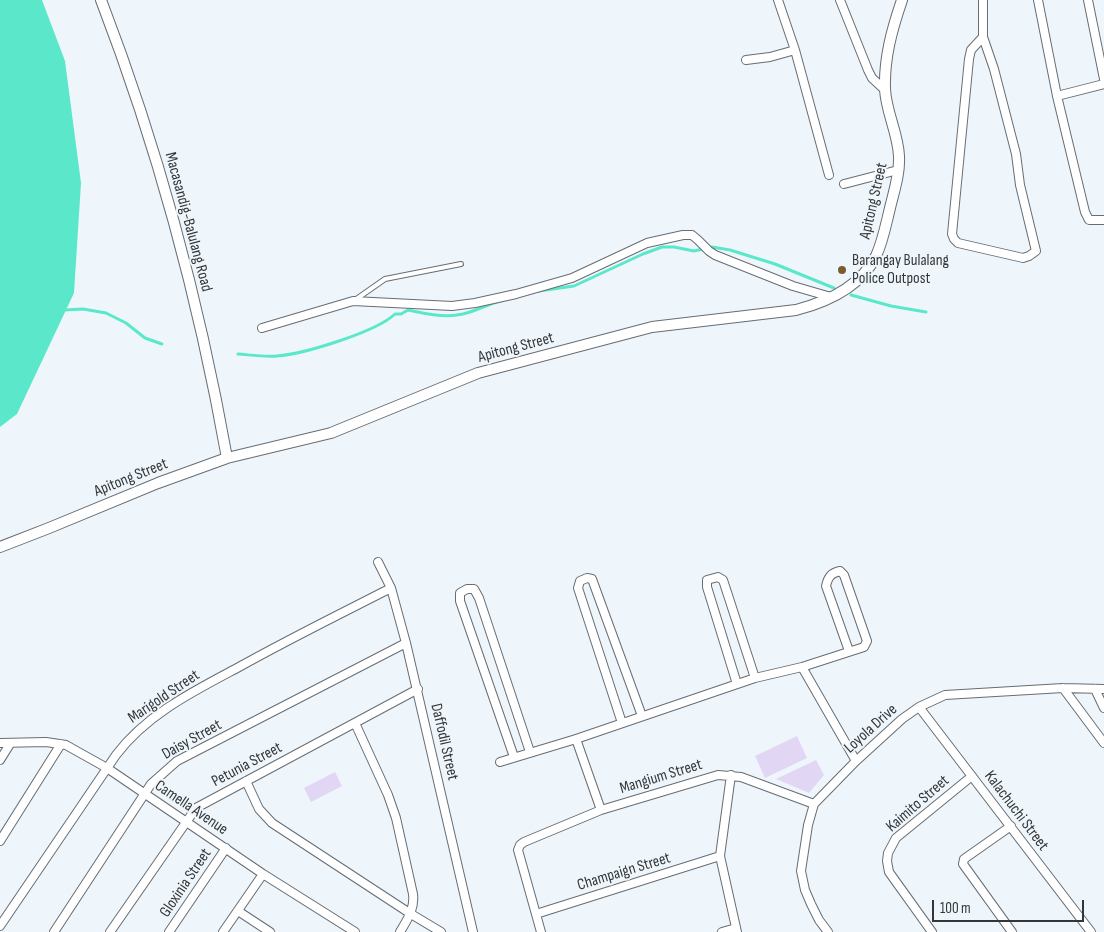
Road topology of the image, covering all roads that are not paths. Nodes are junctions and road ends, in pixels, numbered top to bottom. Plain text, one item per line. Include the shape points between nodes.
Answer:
1 (101, 0) edge
2 (778, 0) edge
3 (840, 0) edge
4 (902, 0) edge
5 (983, 0) edge
6 (1038, 0) edge
7 (1088, 0) edge
8 (983, 37) junction
9 (795, 50) junction
10 (746, 60) dead end
11 (1104, 79) edge
12 (1104, 84) edge
13 (885, 90) junction
14 (1057, 96) junction
15 (898, 170) junction
16 (829, 175) dead end
17 (844, 184) dead end
18 (1104, 220) edge
19 (461, 264) dead end
20 (832, 298) junction
21 (353, 301) junction
22 (262, 328) dead end
23 (227, 458) junction
24 (0, 547) edge
25 (378, 562) dead end
26 (391, 588) junction
27 (406, 643) junction
28 (849, 651) junction
29 (802, 667) junction
30 (755, 678) junction
31 (737, 684) junction
32 (1063, 688) junction
33 (418, 689) junction
34 (1095, 689) junction
35 (1104, 689) edge
36 (919, 707) junction
37 (1104, 708) edge
38 (642, 716) junction
39 (355, 723) junction
40 (622, 723) junction
41 (576, 739) junction
42 (0, 742) edge
43 (1104, 743) edge
44 (10, 744) junction
45 (61, 744) junction
46 (530, 752) junction
47 (514, 757) junction
48 (0, 760) edge
49 (856, 761) junction
50 (500, 762) dead end
51 (107, 768) junction
52 (731, 775) junction
53 (972, 776) junction
54 (246, 781) junction
55 (145, 794) junction
56 (814, 804) junction
57 (601, 810) junction
58 (186, 821) junction
59 (1011, 826) junction
60 (0, 841) edge
61 (226, 848) junction
62 (720, 856) junction
63 (263, 874) junction
64 (238, 911) junction
65 (411, 914) junction
66 (536, 914) junction
67 (0, 926) edge
68 (737, 930) edge
69 (54, 932) edge
70 (110, 932) edge
71 (169, 932) edge
72 (223, 932) edge
73 (270, 932) edge
74 (355, 932) edge
75 (400, 932) edge
76 (441, 932) edge
77 (473, 932) edge
78 (541, 932) edge
79 (722, 932) edge
80 (828, 932) edge
81 (932, 932) edge
82 (1012, 932) edge
83 (1091, 932) edge

1 - 23 street, Macasandig-Balulang Road via 136,93 176,226 217,400
2 - 9 street
3 - 13 street via 872,78
4 - 13 street, Apitong Street via 889,44
5 - 8 street
6 - 14 street
7 - 11 street
8 - 8 street via 971,50 969,59 952,234 958,243 1023,258 1036,251 1016,154
9 - 10 street
9 - 16 street
12 - 14 street
13 - 15 street, Apitong Street via 897,140
14 - 18 street via 1085,212 1089,220
15 - 17 street
15 - 20 street, Apitong Street via 876,256 857,280
19 - 21 lane via 385,279
20 - 21 street via 716,255 692,235 683,235 647,243 572,278 475,303 452,306
20 - 23 street, Apitong Street via 796,310 652,327 512,363 478,373 331,432
21 - 22 street
23 - 24 street, Apitong Street
25 - 26 street, Daffodil Street
26 - 27 street, Daffodil Street
26 - 51 street, Marigold Street via 260,655 162,712 128,740
27 - 33 street, Daffodil Street
27 - 55 street, Daisy Street via 177,761
28 - 28 street via 826,586 828,578 840,571 867,641 864,647
28 - 29 street
29 - 30 street
29 - 49 street
30 - 31 street
30 - 31 street via 723,580 712,577 707,580 707,586
31 - 38 street
32 - 34 street, Loyola Drive
32 - 36 street, Loyola Drive via 945,695
32 - 43 street
33 - 39 street, Petunia Street
33 - 77 street, Daffodil Street
34 - 35 street, Loyola Drive
34 - 37 street
36 - 49 street, Loyola Drive
36 - 53 street, Kalachuchi Street
38 - 40 street
38 - 40 street via 592,579 587,578 580,581 578,588
39 - 54 street, Petunia Street
39 - 65 street via 381,776 396,818 413,894
40 - 41 street
41 - 46 street
41 - 57 street
42 - 44 street, Camella Avenue
44 - 45 street, Camella Avenue
44 - 48 street
45 - 51 street, Camella Avenue
45 - 60 street
46 - 47 street
46 - 47 street via 479,598 474,589 467,589 460,593 460,601
47 - 50 street
49 - 56 street, Loyola Drive
51 - 55 street, Camella Avenue
51 - 67 street, Marigold Street
52 - 56 street, Mangium Street
52 - 57 street, Mangium Street via 718,775
52 - 62 street
53 - 59 street, Kalachuchi Street
53 - 81 street, Kaimito Street via 896,838 888,852 889,872
54 - 58 street, Petunia Street via 202,804
54 - 65 street via 259,809 272,823
55 - 58 street, Camella Avenue
55 - 69 street, Daisy Street
56 - 80 street, Loyola Drive via 801,871 811,904
57 - 66 street, Mangium Street via 520,845 518,850
58 - 61 street, Camella Avenue
58 - 70 street, Petunia Street
59 - 82 street via 964,859 963,864
59 - 83 street, Kalachuchi Street
61 - 63 street, Camella Avenue
61 - 71 street, Gloxinia Street
62 - 66 street, Champaign Street
62 - 68 street
63 - 64 street
63 - 74 street, Camella Avenue
64 - 72 street
64 - 73 street
65 - 75 street
65 - 76 street
66 - 78 street
68 - 79 street

